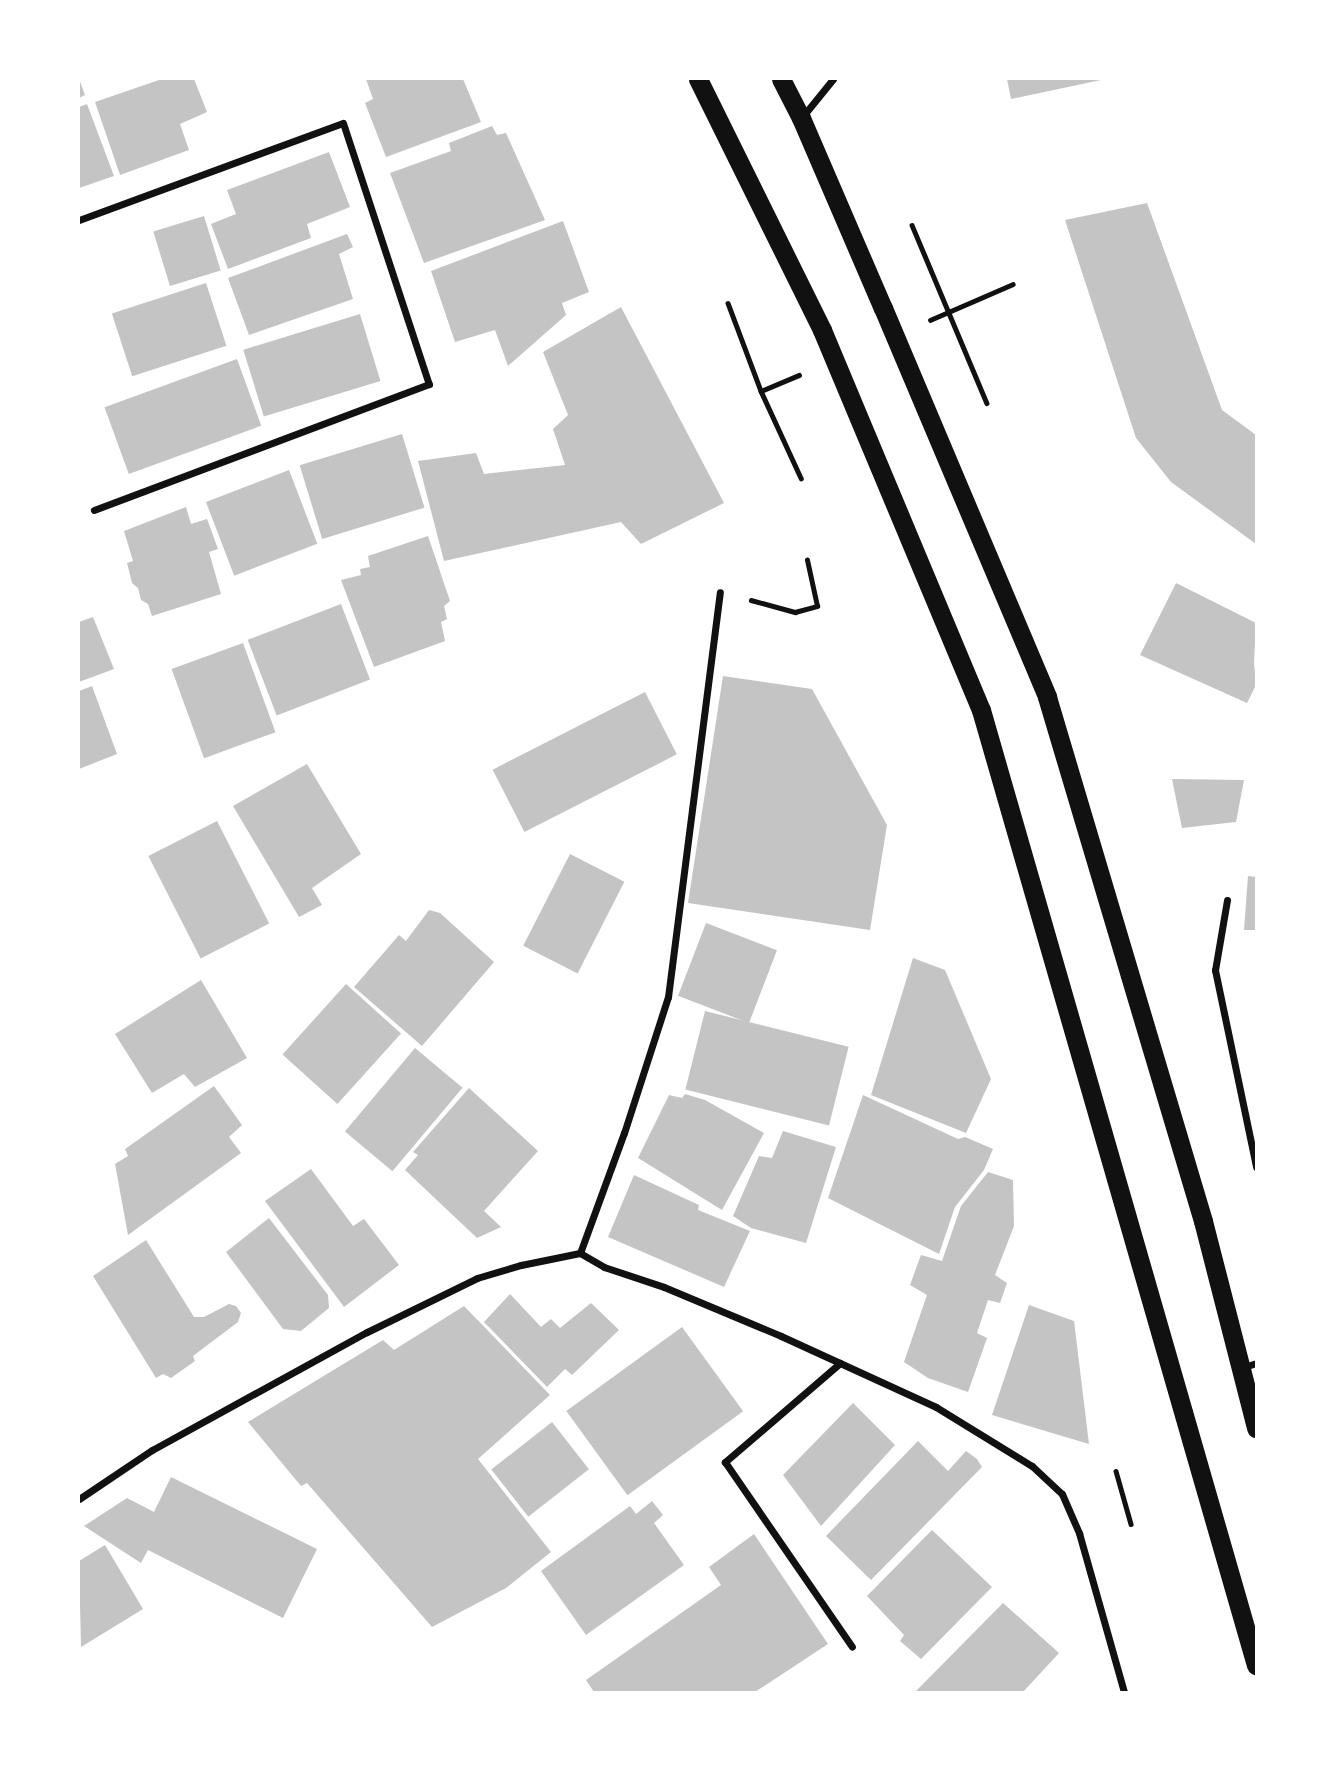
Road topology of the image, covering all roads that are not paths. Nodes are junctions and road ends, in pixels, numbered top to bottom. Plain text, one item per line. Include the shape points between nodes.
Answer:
1 (698, 79) edge
2 (781, 79) edge
3 (833, 79) edge
4 (801, 118) junction
5 (79, 220) edge
6 (94, 510) dead end
7 (720, 592) road end
8 (1227, 900) dead end
9 (1256, 1167) edge
10 (580, 1253) junction
11 (840, 1363) junction
12 (1248, 1366) edge
13 (1256, 1428) edge
14 (79, 1499) edge
15 (852, 1647) dead end
16 (1256, 1665) edge
17 (1124, 1692) edge

1 - 16 highway via 822,330 981,710
2 - 4 highway
3 - 4 street
4 - 12 highway via 1047,697
5 - 6 street via 343,123 429,384
7 - 10 street via 668,997
8 - 9 street via 1215,970
10 - 11 street via 604,1267 664,1287
10 - 14 street via 477,1278 367,1332 152,1450
11 - 15 street via 725,1462
11 - 17 street via 936,1407 1032,1466 1062,1494 1079,1533
12 - 13 highway

